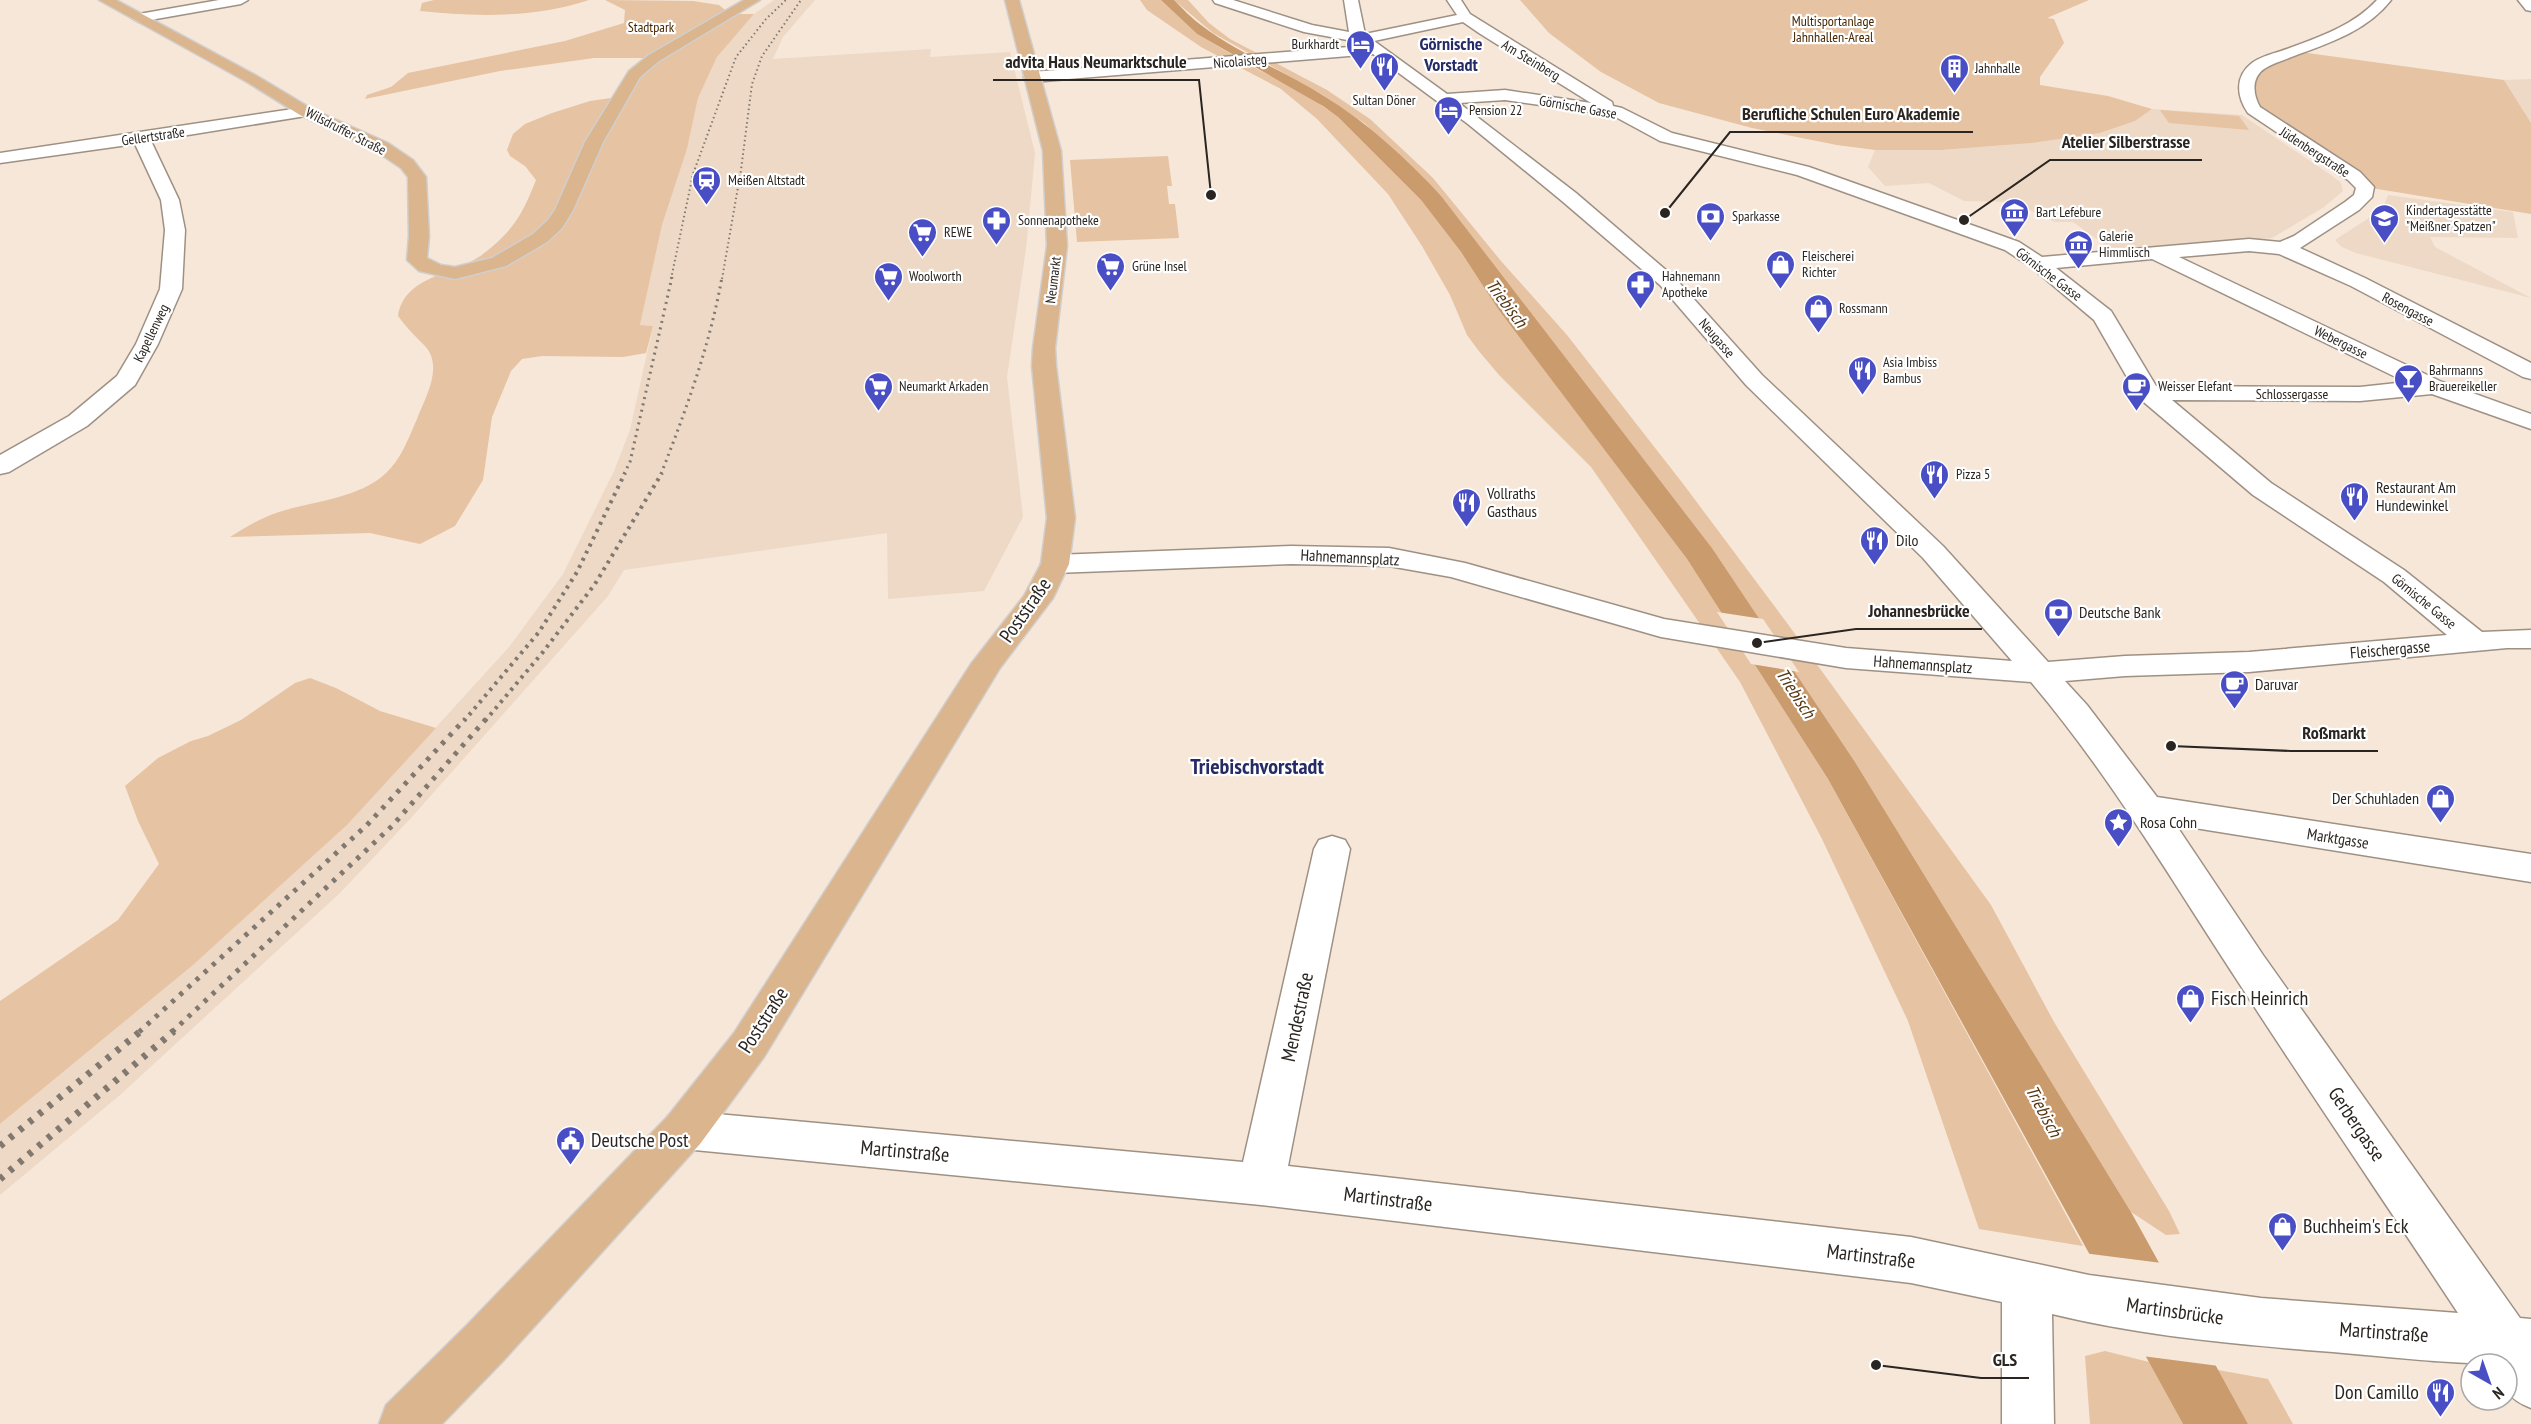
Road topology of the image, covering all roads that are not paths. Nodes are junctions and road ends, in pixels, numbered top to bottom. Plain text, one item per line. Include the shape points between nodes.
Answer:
1 (106, 0) edge
2 (241, 0) edge
3 (753, 0) edge
4 (1012, 0) edge
5 (1220, 0) edge
6 (1351, 0) edge
7 (1454, 0) edge
8 (2384, 0) edge
9 (2525, 0) edge
10 (2531, 7) edge
11 (1465, 17) junction
12 (139, 18) junction
13 (1362, 39) junction
14 (1376, 49) junction
15 (1032, 77) junction
16 (1442, 99) junction
17 (1616, 111) junction
18 (306, 112) junction
19 (141, 138) junction
20 (0, 158) edge
21 (2283, 248) junction
22 (2155, 253) junction
23 (2003, 254) dead end
24 (2031, 259) junction
25 (2531, 372) edge
26 (2434, 387) junction
27 (2148, 393) junction
28 (2531, 422) edge
29 (0, 465) edge
30 (1055, 564) junction
31 (2531, 639) edge
32 (2475, 642) junction
33 (2040, 673) junction
34 (2146, 808) junction
35 (1332, 849) dead end
36 (2531, 868) edge
37 (684, 1130) junction
38 (1261, 1185) junction
39 (2027, 1284) junction
40 (2089, 1299) joint
41 (2261, 1322) joint
42 (2523, 1356) edge
43 (405, 1424) edge
44 (2028, 1424) edge

1 - 12 main road, Wilsdruffer Straße
2 - 12 street
3 - 18 main road, Wilsdruffer Straße via 654,58 634,74 594,142 555,224 524,249 477,269 438,271 417,260 417,177 407,164 382,147
4 - 15 main road, Neumarkt
5 - 13 street via 1309,29
6 - 13 street via 1356,34
7 - 11 street, Am Steinberg
8 - 21 street, Jüdenbergstraße via 2365,18 2322,41 2281,54 2248,76 2247,99 2254,110 2365,187 2362,197 2352,206
9 - 10 street
11 - 13 street
11 - 17 street, Am Steinberg
12 - 18 main road, Wilsdruffer Straße
13 - 14 street, Neugasse
14 - 15 street, Nicolaisteg
14 - 16 street, Neugasse
15 - 30 main road, Neumarkt via 1052,151 1056,216 1056,267 1044,348 1061,518
16 - 17 street, Görnische Gasse via 1505,95
16 - 33 street, Neugasse via 1569,197 1667,281 1754,380 1933,552
17 - 24 street, Görnische Gasse via 1666,137 1803,171 2002,243
18 - 19 street, Gellertstraße
19 - 20 street, Gellertstraße
19 - 29 street, Kapellenweg via 170,200 175,230 171,289 127,380 78,421
21 - 22 street via 2249,245
21 - 25 street, Rosengasse via 2358,282
22 - 24 street
22 - 26 street, Webergasse
23 - 24 street
24 - 27 street, Görnische Gasse via 2103,316
26 - 27 street, Schlossergasse via 2360,394
26 - 28 street, Webergasse
27 - 32 street, Görnische Gasse via 2262,489 2394,576
30 - 33 street, Hahnemannsplatz via 1291,555 1389,557 1455,569 1661,628 1846,657
30 - 37 main road, Poststraße via 1038,598 987,664 749,1045
31 - 32 street, Fleischergasse
32 - 33 street, Fleischergasse via 2249,662
33 - 34 street, Neugasse
34 - 36 street, Marktgasse
34 - 42 street, Gerbergasse via 2182,867
35 - 38 street, Mendestraße
37 - 38 street, Martinstraße
37 - 43 main road, Poststraße
38 - 39 street, Martinstraße via 1911,1260
39 - 40 street, Martinstraße
39 - 44 street
40 - 41 street, Martinsbrücke
41 - 42 street, Martinstraße

